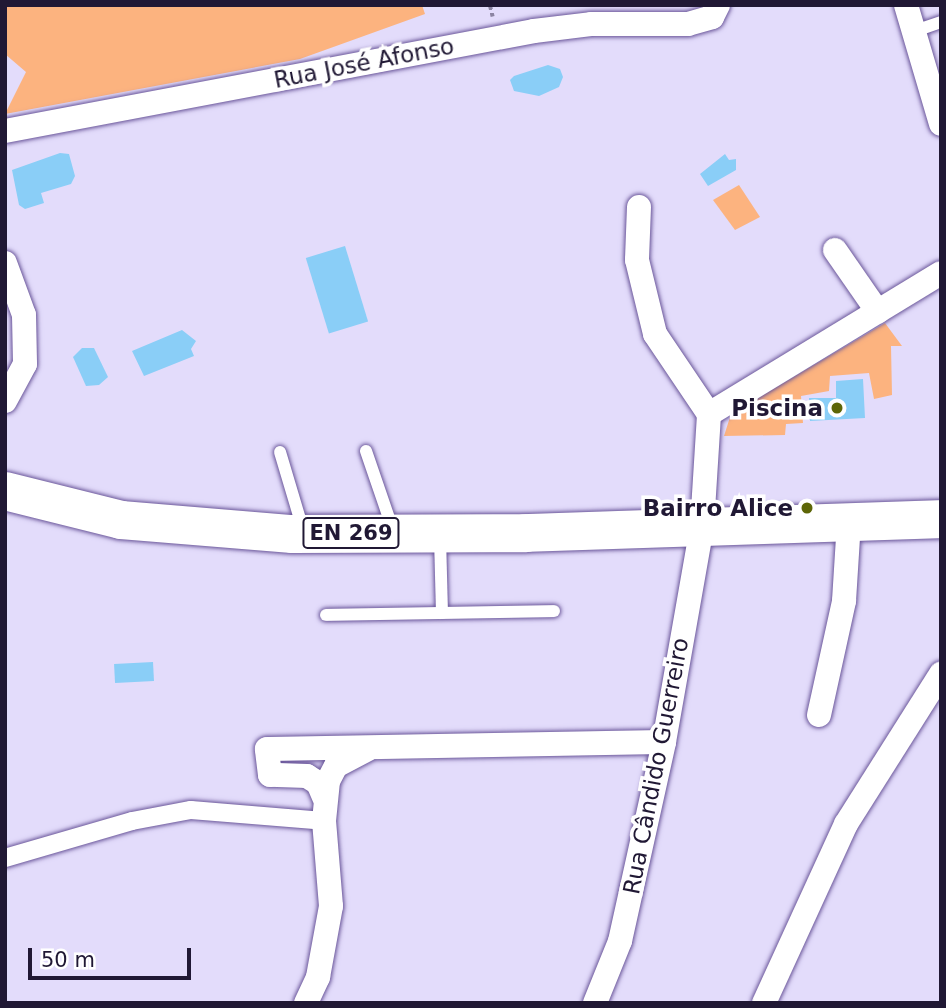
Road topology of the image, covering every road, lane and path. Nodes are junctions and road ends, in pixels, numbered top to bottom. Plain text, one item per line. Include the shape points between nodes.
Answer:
1 (718, 5) edge
2 (906, 5) edge
3 (941, 22) edge
4 (912, 32) junction
5 (941, 124) edge
6 (5, 131) edge
7 (639, 207) dead end
8 (835, 250) dead end
9 (5, 262) edge
10 (941, 273) edge
11 (878, 312) junction
12 (5, 401) edge
13 (709, 414) junction
14 (366, 451) dead end
15 (280, 452) dead end
16 (5, 491) edge
17 (941, 519) edge
18 (849, 521) junction
19 (702, 526) junction
20 (394, 533) junction
21 (440, 533) junction
22 (305, 534) junction
23 (554, 611) dead end
24 (442, 613) junction
25 (326, 615) dead end
26 (941, 674) edge
27 (818, 715) dead end
28 (664, 742) junction
29 (375, 747) junction
30 (324, 809) junction
31 (5, 858) edge
32 (306, 1003) edge
33 (595, 1003) edge
34 (764, 1003) edge

1 - 6 street, Rua José Afonso via 712,17 688,24 591,24 534,32
2 - 4 street
3 - 4 lane
4 - 5 street
7 - 13 street via 637,260 655,334
8 - 11 street
9 - 12 street via 24,315 24,363
10 - 11 street
11 - 13 street
13 - 19 street, Rua Cândido Guerreiro
14 - 20 lane
15 - 22 lane
16 - 22 main road, EN 269 via 121,520
17 - 18 main road, EN 269
18 - 19 main road, EN 269
18 - 27 street via 844,601
19 - 21 main road, EN 269
19 - 28 street, Rua Cândido Guerreiro
20 - 21 main road, EN 269
20 - 22 main road, EN 269
21 - 24 lane
23 - 24 lane
24 - 25 lane
26 - 34 street via 846,824
28 - 29 street
28 - 33 street, Rua Cândido Guerreiro via 620,940
29 - 30 street via 336,766
29 - 30 street via 267,749 270,775 307,776 318,783
30 - 31 street via 191,810 132,821
30 - 32 street via 331,906 318,977

